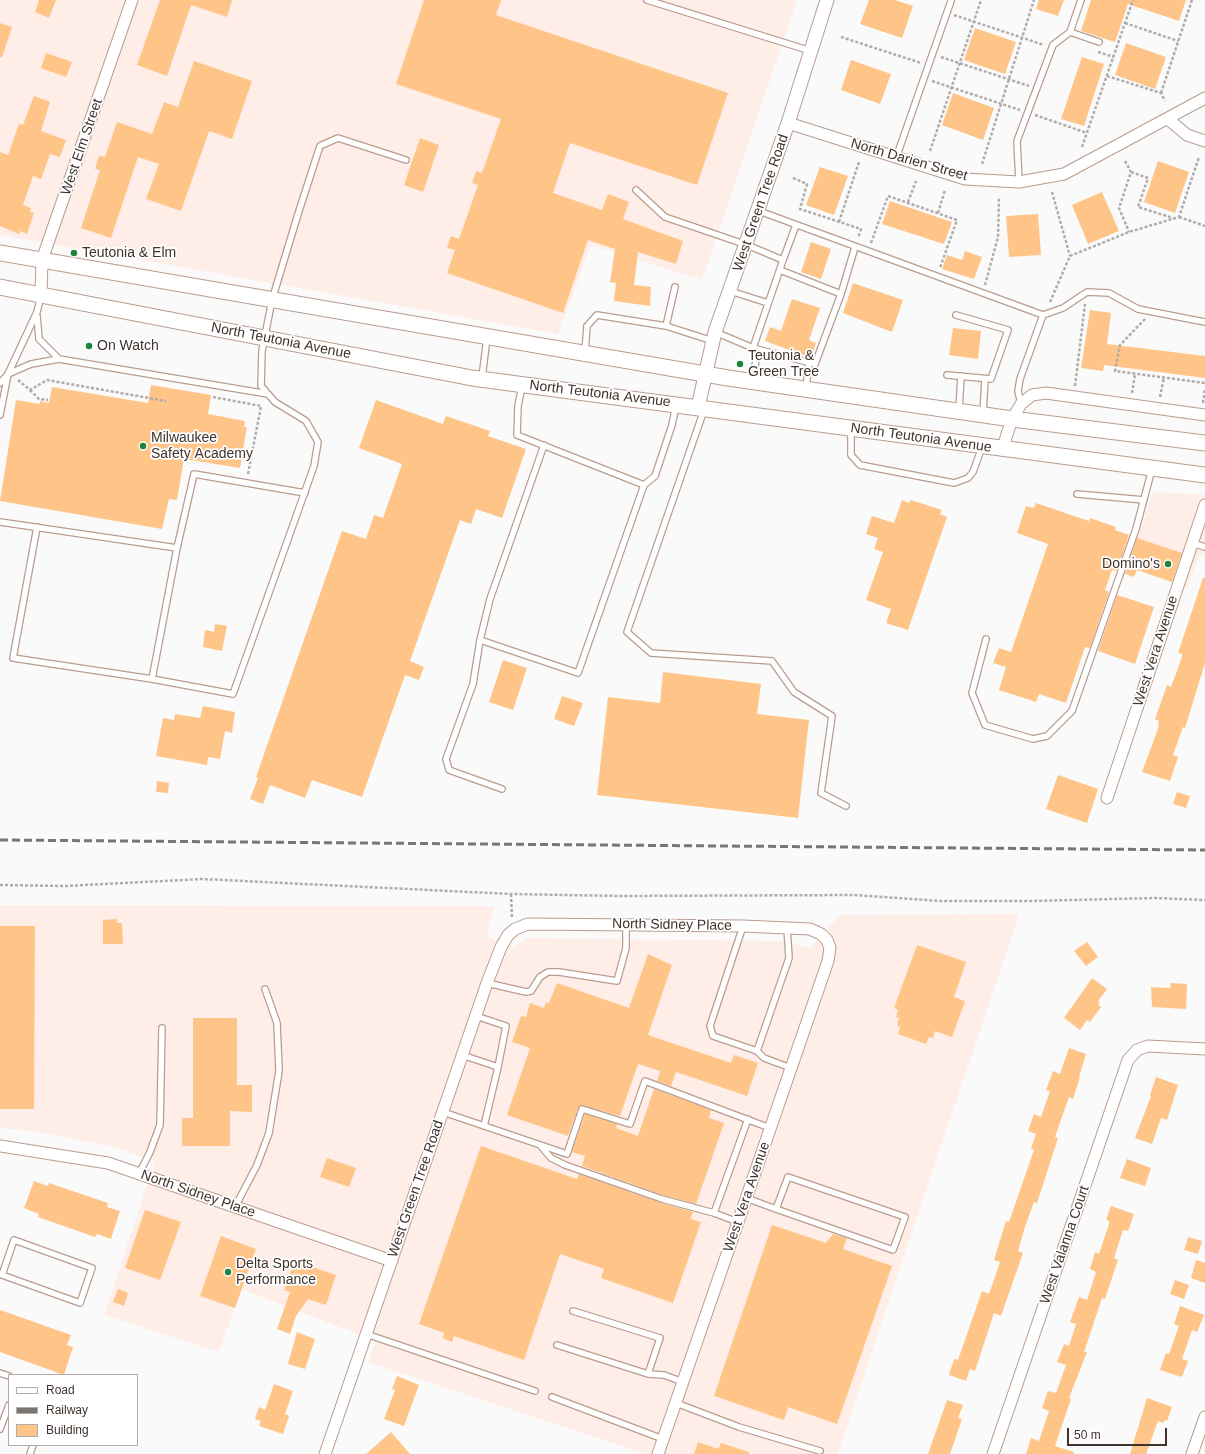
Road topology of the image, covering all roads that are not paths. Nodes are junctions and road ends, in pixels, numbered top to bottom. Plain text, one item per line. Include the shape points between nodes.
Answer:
1 (132, 0) edge
2 (647, 0) edge
3 (827, 0) edge
4 (1081, 0) edge
5 (951, 1) dead end
6 (1070, 32) junction
7 (1099, 42) dead end
8 (811, 51) junction
9 (1205, 98) edge
10 (1168, 119) junction
11 (788, 124) junction
12 (1205, 141) edge
13 (896, 158) junction
14 (406, 160) dead end
15 (1019, 182) junction
16 (636, 190) dead end
17 (759, 211) junction
18 (796, 225) junction
19 (747, 245) junction
20 (855, 247) junction
21 (0, 253) edge
22 (42, 260) junction
23 (783, 260) junction
24 (780, 270) junction
25 (675, 286) dead end
26 (0, 287) edge
27 (730, 291) junction
28 (841, 294) junction
29 (41, 295) junction
30 (272, 300) junction
31 (768, 303) junction
32 (37, 312) junction
33 (1044, 314) junction
34 (956, 315) dead end
35 (1205, 322) edge
36 (666, 326) junction
37 (487, 337) junction
38 (714, 337) junction
39 (265, 338) junction
40 (753, 348) junction
41 (585, 354) junction
42 (59, 359) junction
43 (809, 362) junction
44 (8, 374) junction
45 (704, 374) junction
46 (947, 375) dead end
47 (961, 376) junction
48 (482, 379) junction
49 (985, 379) junction
50 (752, 382) junction
51 (0, 384) edge
52 (522, 384) junction
53 (806, 390) junction
54 (268, 394) junction
55 (677, 404) junction
56 (1021, 404) junction
57 (702, 407) junction
58 (959, 412) junction
59 (0, 415) edge
60 (983, 415) junction
61 (1205, 415) edge
62 (1012, 420) junction
63 (851, 428) junction
64 (1205, 443) edge
65 (544, 445) junction
66 (982, 447) junction
67 (1002, 450) junction
68 (1152, 469) junction
69 (1205, 476) edge
70 (644, 485) junction
71 (305, 493) junction
72 (1077, 494) dead end
73 (1144, 500) junction
74 (1205, 505) edge
75 (0, 522) edge
76 (38, 527) junction
77 (1192, 543) junction
78 (1205, 546) edge
79 (177, 548) junction
80 (986, 639) dead end
81 (480, 640) junction
82 (152, 679) junction
83 (502, 789) dead end
84 (1107, 798) dead end
85 (846, 806) dead end
86 (626, 924) junction
87 (743, 926) junction
88 (787, 928) junction
89 (515, 929) joint
90 (827, 940) joint
91 (487, 983) junction
92 (265, 989) dead end
93 (476, 1016) junction
94 (162, 1028) dead end
95 (1205, 1049) edge
96 (757, 1051) junction
97 (462, 1055) junction
98 (498, 1067) junction
99 (791, 1068) junction
100 (442, 1112) junction
101 (748, 1119) junction
102 (484, 1126) junction
103 (770, 1128) junction
104 (540, 1145) junction
105 (0, 1146) edge
106 (139, 1174) junction
107 (746, 1198) junction
108 (235, 1207) junction
109 (776, 1209) junction
110 (714, 1213) junction
111 (738, 1222) junction
112 (0, 1257) edge
113 (7, 1259) junction
114 (392, 1261) junction
115 (573, 1311) dead end
116 (366, 1334) junction
117 (557, 1345) dead end
118 (648, 1374) junction
119 (684, 1382) junction
120 (535, 1391) dead end
121 (552, 1397) dead end
122 (676, 1403) junction
123 (8, 1408) edge
124 (1205, 1417) edge
125 (0, 1428) edge
126 (664, 1440) junction
127 (820, 1451) dead end
128 (325, 1454) edge
129 (658, 1454) edge
130 (993, 1454) edge
131 (1192, 1454) edge

1 - 22 street, West Elm Street
2 - 8 lane
3 - 8 street, West Green Tree Road
4 - 6 lane
5 - 13 lane
6 - 7 lane
6 - 15 lane via 1052,47 1018,141
8 - 11 street, West Green Tree Road
9 - 10 street, North Darien Street
10 - 12 street via 1188,134
10 - 15 street, North Darien Street via 1064,174
11 - 13 street, North Darien Street
11 - 17 street, West Green Tree Road
13 - 15 street, North Darien Street via 965,179
14 - 30 lane via 338,138 320,146
16 - 19 lane via 665,217
17 - 18 lane
17 - 19 street, West Green Tree Road
18 - 20 lane
18 - 23 lane
19 - 23 lane
19 - 27 street, West Green Tree Road
20 - 28 lane
20 - 33 lane
21 - 22 main road
22 - 29 street, West Elm Street
22 - 30 main road
23 - 24 lane
24 - 28 lane
24 - 31 lane
25 - 36 lane
26 - 29 main road, North Teutonia Avenue
27 - 31 lane
27 - 38 street, West Green Tree Road
28 - 43 lane via 815,364
29 - 32 lane
29 - 39 main road, North Teutonia Avenue
30 - 37 main road
30 - 39 lane
31 - 40 lane
32 - 42 lane via 39,339
32 - 44 lane
33 - 35 lane via 1063,308 1087,292 1109,293 1138,309
33 - 56 lane via 1020,378 1018,391
34 - 49 lane via 1008,330 991,379
36 - 38 lane
36 - 41 lane via 597,315 587,326
37 - 41 main road
37 - 48 lane
38 - 40 lane
38 - 45 street, West Green Tree Road
39 - 48 main road, North Teutonia Avenue
39 - 54 lane via 261,386
40 - 43 lane
40 - 50 lane via 756,361
41 - 45 main road
42 - 44 lane via 31,364
42 - 54 lane
43 - 53 lane
44 - 51 lane
44 - 59 lane
45 - 50 main road
45 - 57 street, West Green Tree Road
46 - 47 lane
47 - 49 lane
47 - 58 lane
48 - 52 main road, North Teutonia Avenue
49 - 60 lane
50 - 53 main road
52 - 55 main road, North Teutonia Avenue
52 - 65 lane via 517,435
53 - 58 main road
54 - 71 lane via 275,402 306,422 318,442 314,466
55 - 57 main road, North Teutonia Avenue
55 - 70 lane via 655,476
56 - 61 street via 1032,395 1046,394
56 - 62 street
57 - 63 main road, North Teutonia Avenue
57 - 85 lane via 627,632 651,652 772,661 794,692 832,716 822,793
58 - 60 main road
60 - 62 main road
62 - 64 main road
62 - 67 street
63 - 66 main road, North Teutonia Avenue
63 - 66 lane via 851,455 860,465 954,483 968,478 973,472
65 - 70 lane
65 - 81 lane via 490,600
66 - 67 main road, North Teutonia Avenue
67 - 68 main road, North Teutonia Avenue
68 - 69 main road, North Teutonia Avenue
68 - 73 lane
70 - 81 lane via 578,673
71 - 79 lane via 194,474
71 - 82 lane via 233,694
72 - 73 lane
73 - 80 lane via 1072,711 1048,736 1033,739 985,725 972,693
74 - 77 street, West Vera Avenue
75 - 76 lane
76 - 79 lane
76 - 82 lane via 14,658
77 - 78 lane
77 - 84 street, West Vera Avenue
79 - 82 lane
81 - 83 lane via 474,684 446,759 449,770
86 - 87 street, North Sidney Place
86 - 89 street, North Sidney Place via 528,924
86 - 91 lane via 626,948 617,981 548,972 540,977 531,991 526,992
87 - 88 street, North Sidney Place
87 - 96 lane via 710,1026 713,1036
88 - 90 street, North Sidney Place via 810,929 822,934
88 - 96 lane via 789,958
89 - 91 street, West Green Tree Road via 504,939
90 - 99 street, West Vera Avenue via 830,948 828,961
91 - 93 street, West Green Tree Road
92 - 108 lane via 277,1023 279,1071 269,1133 258,1165
93 - 97 street, West Green Tree Road
93 - 98 lane via 506,1026
94 - 106 lane via 160,1125
95 - 130 street, West Valanna Court via 1148,1046 1137,1050 1128,1060
96 - 99 lane via 764,1058
97 - 98 lane
97 - 100 street, West Green Tree Road
98 - 102 lane
99 - 103 street, West Vera Avenue
100 - 102 lane
100 - 114 street, West Green Tree Road
101 - 103 lane
101 - 104 lane via 645,1081 630,1124 582,1109 567,1154
101 - 110 lane
102 - 104 lane
103 - 107 street, West Vera Avenue
104 - 110 lane via 551,1158 565,1165 662,1199
105 - 106 street, North Sidney Place via 108,1163
106 - 108 street, North Sidney Place
107 - 109 lane
107 - 111 street, West Vera Avenue
108 - 114 street, North Sidney Place
109 - 109 lane via 893,1250 905,1218 788,1177
110 - 111 lane
111 - 119 street, West Vera Avenue
112 - 113 lane
113 - 113 lane via 14,1240 92,1268 80,1303 2,1275
114 - 116 street, West Green Tree Road
115 - 118 lane via 660,1338
116 - 120 lane
116 - 128 street, West Green Tree Road
117 - 118 lane
118 - 119 lane via 664,1375
119 - 122 street, West Vera Avenue
121 - 126 lane
122 - 126 street, West Vera Avenue
122 - 127 lane via 739,1427
123 - 125 lane
124 - 131 street
126 - 129 street, West Vera Avenue

